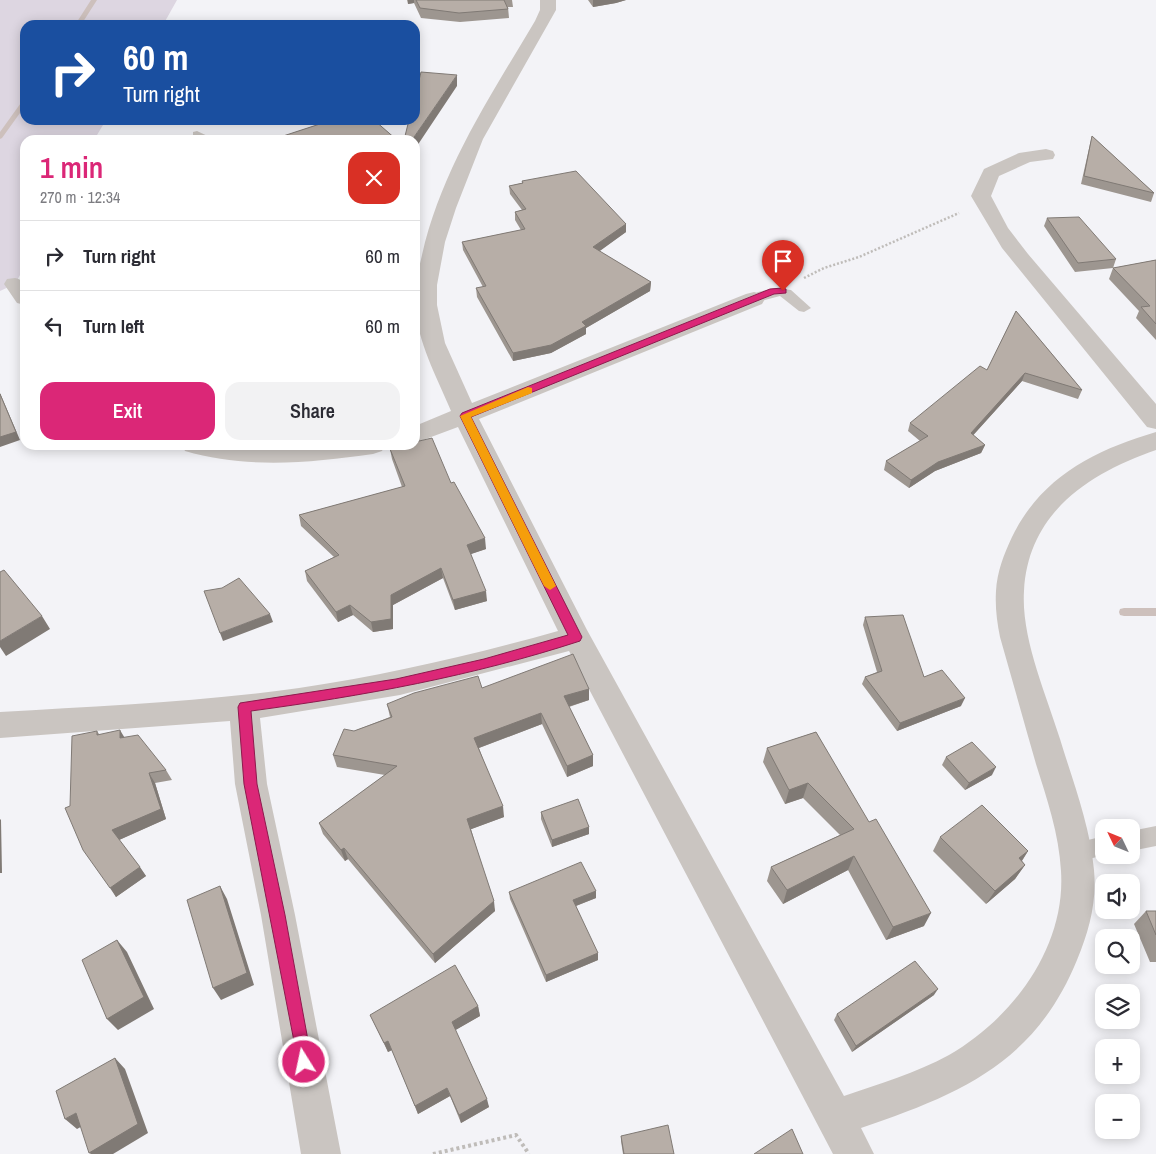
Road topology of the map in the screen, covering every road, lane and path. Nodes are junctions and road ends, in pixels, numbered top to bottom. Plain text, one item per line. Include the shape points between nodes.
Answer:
1 (548, 0) edge
2 (1046, 155) dead end
3 (987, 208) junction
4 (420, 283) edge
5 (783, 291) junction
6 (754, 299) joint
7 (804, 308) dead end
8 (465, 416) junction
9 (1156, 421) edge
10 (420, 433) edge
11 (1156, 441) edge
12 (215, 450) edge
13 (341, 450) edge
14 (576, 637) junction
15 (244, 707) junction
16 (0, 726) edge
17 (1156, 836) edge
18 (1140, 839) edge
19 (1089, 849) edge
20 (836, 1118) junction
21 (321, 1154) edge
22 (433, 1154) edge
23 (529, 1154) edge
24 (854, 1154) edge

1 - 4 street via 543,21 474,139
2 - 3 street via 1026,157 991,173 981,196
3 - 5 path via 951,215 860,257 824,268
3 - 9 street via 991,219
4 - 8 street via 434,342
5 - 6 lane via 773,291
5 - 7 lane
6 - 8 street
8 - 10 street
8 - 14 street
11 - 19 street via 1097,463 1058,494 1043,509 1027,534 1011,583 1009,610 1014,637 1064,802
12 - 13 street via 271,455
14 - 15 street via 484,664 396,684
14 - 20 street
15 - 16 street
15 - 21 street via 251,784
17 - 18 lane
19 - 20 street via 1078,886 1074,921 1062,955 1048,984 1025,1016 964,1067 914,1091
20 - 24 street
22 - 23 path via 516,1135

